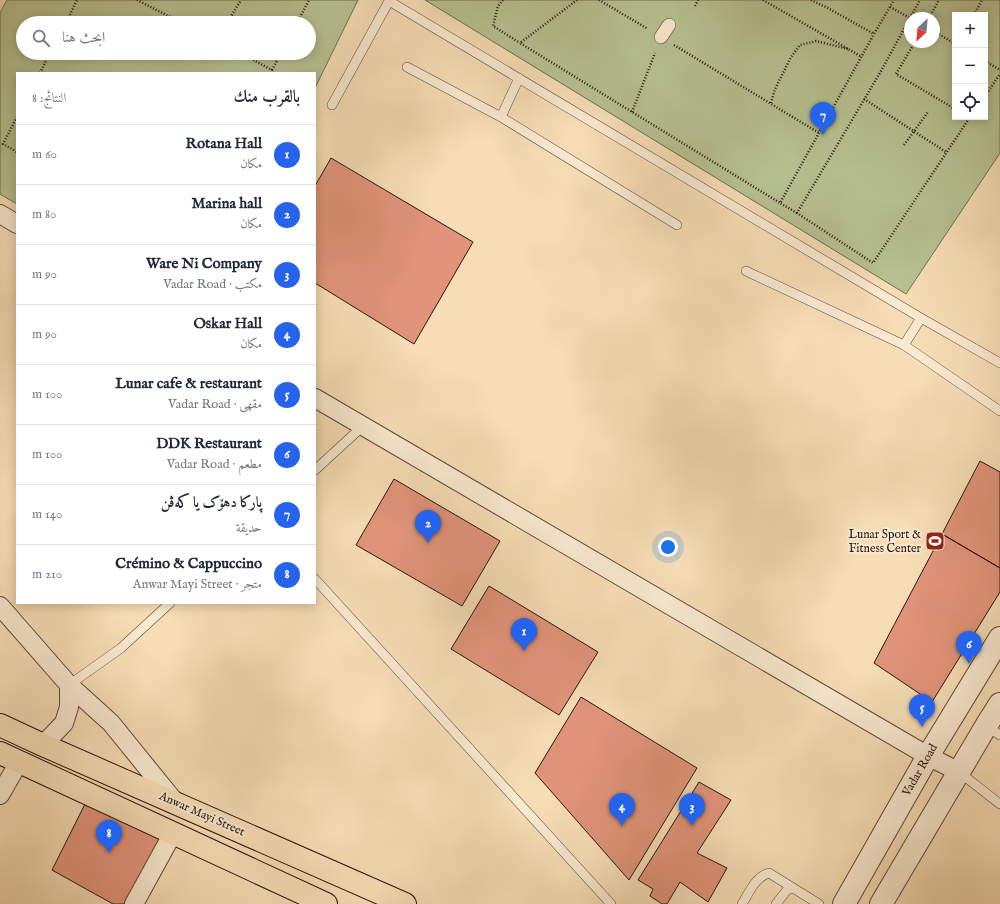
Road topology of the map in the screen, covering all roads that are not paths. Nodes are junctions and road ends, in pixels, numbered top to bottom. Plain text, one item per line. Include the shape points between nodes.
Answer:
1 (668, 25) dead end
2 (661, 37) road end
3 (407, 67) dead end
4 (519, 78) junction
5 (332, 105) dead end
6 (501, 117) junction
7 (0, 214) edge
8 (16, 223) edge
9 (677, 225) dead end
10 (746, 271) dead end
11 (921, 318) junction
12 (904, 345) junction
13 (1000, 363) edge
14 (316, 399) edge
15 (1000, 411) edge
16 (363, 426) junction
17 (316, 469) edge
18 (316, 580) edge
19 (169, 604) edge
20 (0, 606) edge
21 (1000, 638) edge
22 (69, 684) junction
23 (1000, 704) edge
24 (0, 724) edge
25 (993, 730) edge
26 (43, 745) junction
27 (0, 753) edge
28 (928, 756) junction
29 (19, 762) junction
30 (959, 772) junction
31 (0, 795) edge
32 (175, 802) junction
33 (1000, 804) edge
34 (173, 834) junction
35 (793, 888) junction
36 (316, 902) edge
37 (134, 904) edge
38 (404, 904) edge
39 (611, 904) edge
40 (742, 904) edge
41 (776, 904) edge
42 (819, 904) edge
43 (844, 904) edge
44 (881, 904) edge

1 - 2 street
3 - 6 lane
4 - 5 lane via 389,1
4 - 6 lane
4 - 11 lane
6 - 9 lane
7 - 8 street
10 - 12 lane
11 - 12 lane
11 - 13 lane
12 - 15 lane
14 - 16 street
16 - 17 lane
16 - 28 street
18 - 39 lane
19 - 22 lane via 121,648
20 - 22 street
21 - 28 street, Vadar Road
22 - 26 street via 69,707 64,723
22 - 32 street via 111,724
23 - 25 street
24 - 26 main road, Anwar Mayi Street
25 - 30 street
26 - 32 main road, Anwar Mayi Street
27 - 29 main road
28 - 30 street
28 - 43 street, Vadar Road
29 - 31 street
29 - 34 main road
30 - 33 lane
30 - 44 street
32 - 38 main road, Anwar Mayi Street
34 - 36 main road
34 - 37 street
35 - 40 lane via 769,873 759,878
35 - 41 lane via 786,890
35 - 42 lane

